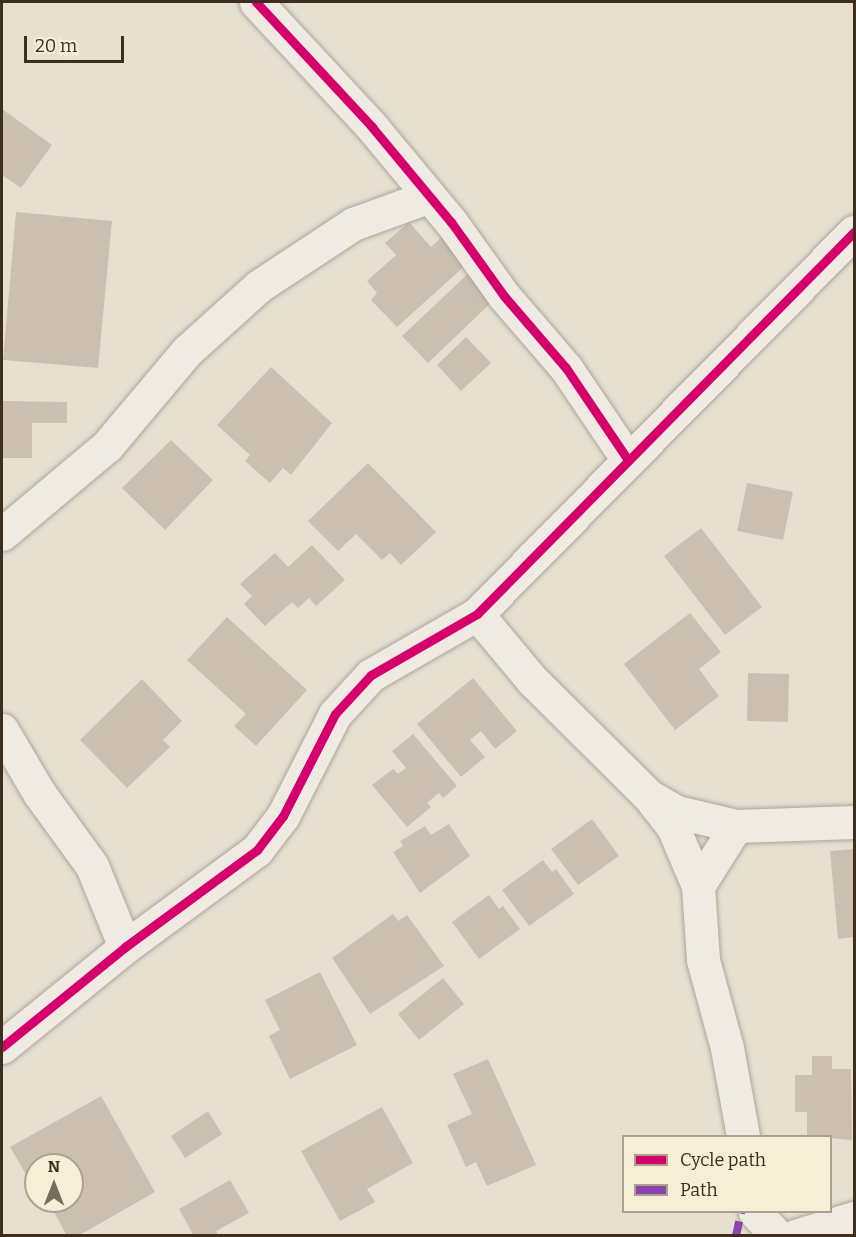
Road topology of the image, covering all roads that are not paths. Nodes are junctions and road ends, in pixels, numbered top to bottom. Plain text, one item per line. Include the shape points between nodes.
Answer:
1 (256, 2) edge
2 (427, 197) junction
3 (855, 232) edge
4 (628, 460) junction
5 (2, 534) edge
6 (477, 614) junction
7 (2, 730) edge
8 (649, 796) junction
9 (855, 822) edge
10 (736, 826) junction
11 (698, 886) junction
12 (125, 947) junction
13 (2, 1047) edge
14 (743, 1135) edge
15 (756, 1213) edge
16 (855, 1218) edge
17 (777, 1236) edge
18 (795, 1236) edge

1 - 2 street via 372,127
2 - 4 street via 566,368
2 - 5 street via 353,224 259,286 188,351 107,446
3 - 4 street
4 - 6 street
6 - 8 street via 532,680
6 - 12 street via 371,675 335,714 283,816 257,850
7 - 12 street via 39,793 93,866
8 - 10 street via 677,812
8 - 11 street via 673,827
9 - 10 street
10 - 11 street
11 - 14 street via 703,960 727,1048
12 - 13 street
15 - 17 street
16 - 18 street

